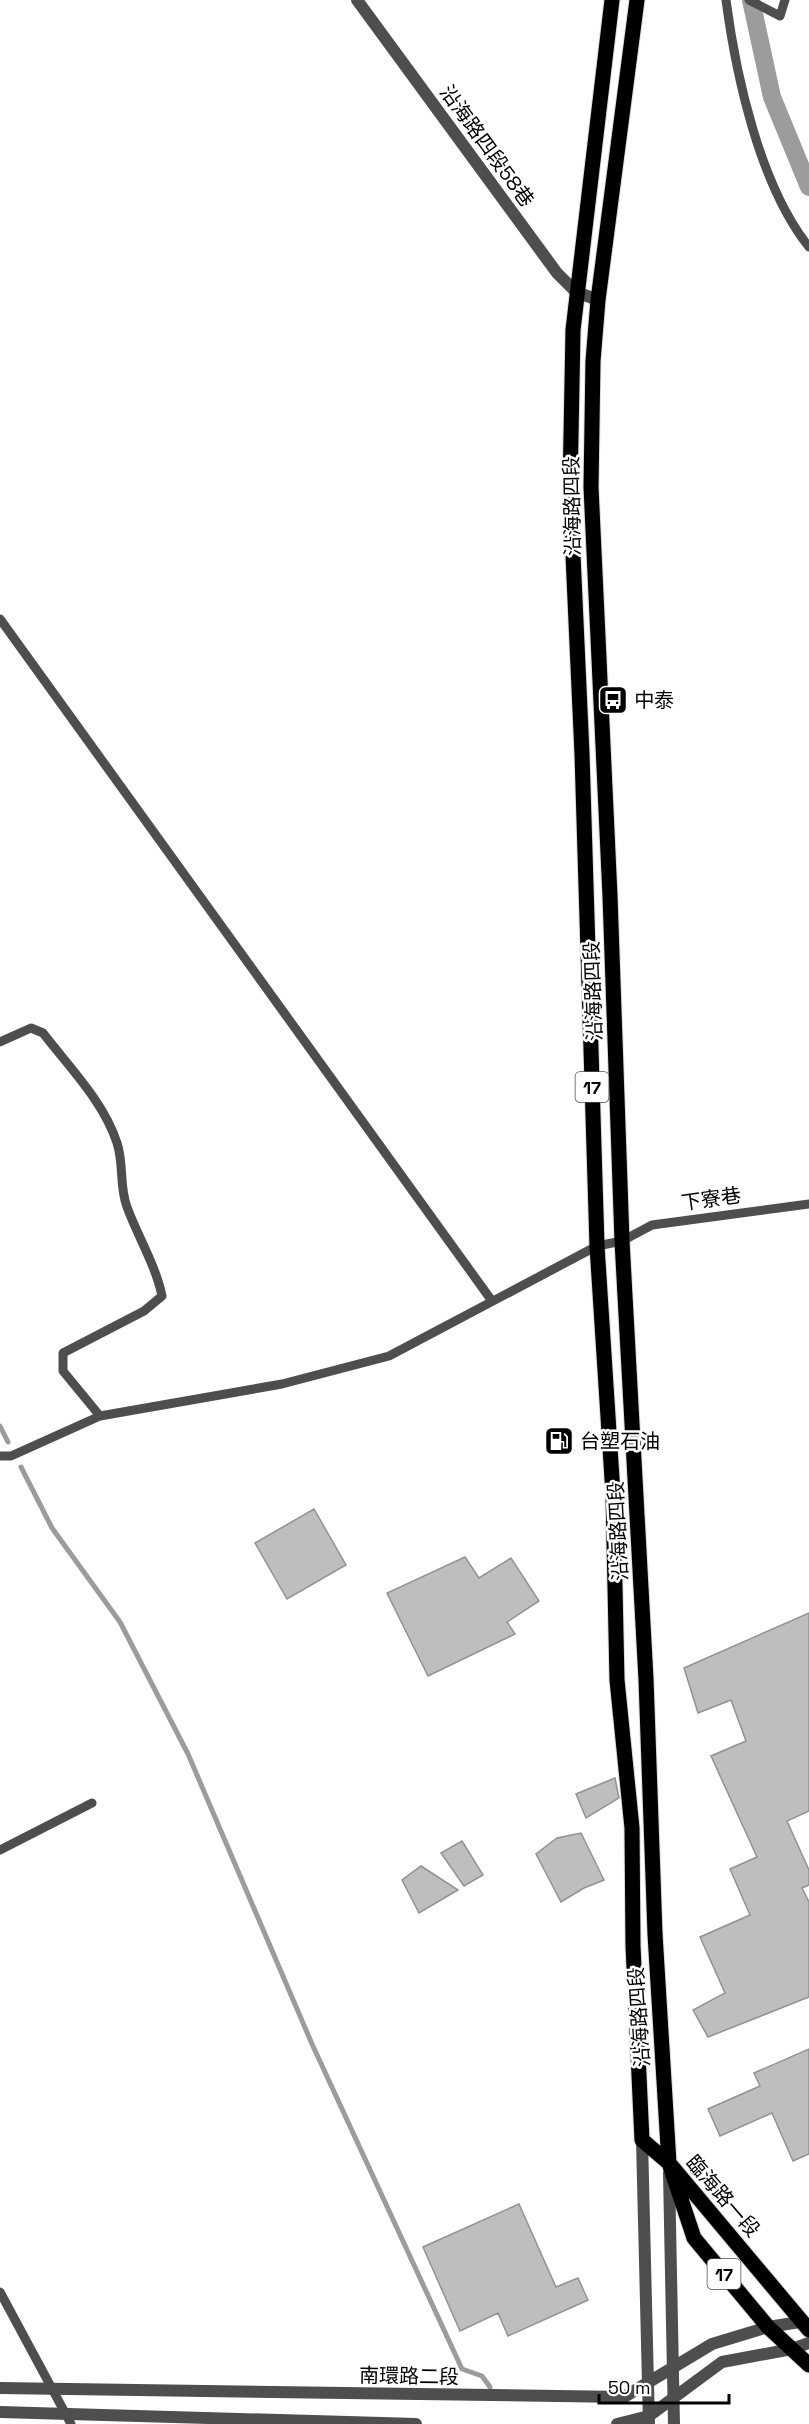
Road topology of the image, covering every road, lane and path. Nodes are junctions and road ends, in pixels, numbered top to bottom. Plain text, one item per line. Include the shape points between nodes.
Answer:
1 (357, 0) edge
2 (612, 0) edge
3 (637, 0) edge
4 (726, 0) edge
5 (749, 0) edge
6 (785, 0) edge
7 (809, 247) edge
8 (576, 292) junction
9 (598, 300) junction
10 (0, 619) edge
11 (600, 700) junction
12 (580, 704) junction
13 (0, 1042) edge
14 (809, 1204) edge
15 (622, 1241) junction
16 (597, 1246) junction
17 (492, 1301) junction
18 (100, 1416) junction
19 (0, 1456) edge
20 (92, 1803) dead end
21 (0, 1850) edge
22 (642, 2140) junction
23 (669, 2163) junction
24 (0, 2292) edge
25 (805, 2326) edge
26 (768, 2327) junction
27 (809, 2343) edge
28 (792, 2349) junction
29 (809, 2365) edge
30 (672, 2368) junction
31 (650, 2383) junction
32 (0, 2388) edge
33 (54, 2389) junction
34 (673, 2400) junction
35 (0, 2412) edge
36 (65, 2412) junction
37 (649, 2420) edge
38 (71, 2424) edge
39 (416, 2424) edge
40 (617, 2424) edge
41 (674, 2424) edge

1 - 8 street, 沿海路四段58巷 via 557,273
2 - 8 main road, 沿海路四段 / 17
3 - 9 main road, 沿海路四段 / 17
4 - 7 lane via 744,96 773,186
5 - 6 lane via 780,16
8 - 9 street, 沿海路四段58巷
8 - 12 main road, 沿海路四段 / 17 via 570,489
9 - 11 main road, 沿海路四段 / 17 via 591,487
10 - 17 lane
11 - 12 main road
11 - 15 main road, 沿海路四段 / 17
12 - 16 main road, 沿海路四段 / 17
13 - 18 lane via 31,1028 43,1033 103,1112 118,1145 123,1194 140,1243 159,1281 162,1296 144,1311 63,1353 63,1371
14 - 15 lane, 下寮巷 via 652,1225
15 - 16 lane, 下寮巷
15 - 23 main road, 沿海路四段 / 17
16 - 17 lane, 下寮巷
16 - 22 main road, 沿海路四段 / 17 via 614,1494 617,1680 632,1828
17 - 18 lane, 下寮巷 via 380,1359 282,1384
18 - 19 lane, 下寮巷 via 11,1456
20 - 21 lane
22 - 23 main road, 17
22 - 31 street, 沿海路四段
23 - 25 main road, 臨海路一段 / 17
23 - 26 main road, 臨海路一段 / 17 via 694,2238
23 - 30 street, 沿海路四段
24 - 33 lane
25 - 26 street, 南環路二段
26 - 28 main road, 臨海路一段 / 17
26 - 30 street, 南環路二段 via 712,2344
27 - 28 street
28 - 29 main road, 臨海路一段 / 17
28 - 34 street via 722,2362
30 - 31 street, 南環路二段
30 - 34 street, 沿海路四段
31 - 33 street, 南環路二段 via 624,2397 596,2398
31 - 37 street, 沿海路四段
32 - 33 street, 南環路二段
33 - 36 lane
34 - 37 street
34 - 41 street, 沿海路四段
35 - 36 street
36 - 38 lane
36 - 39 street
37 - 40 street

